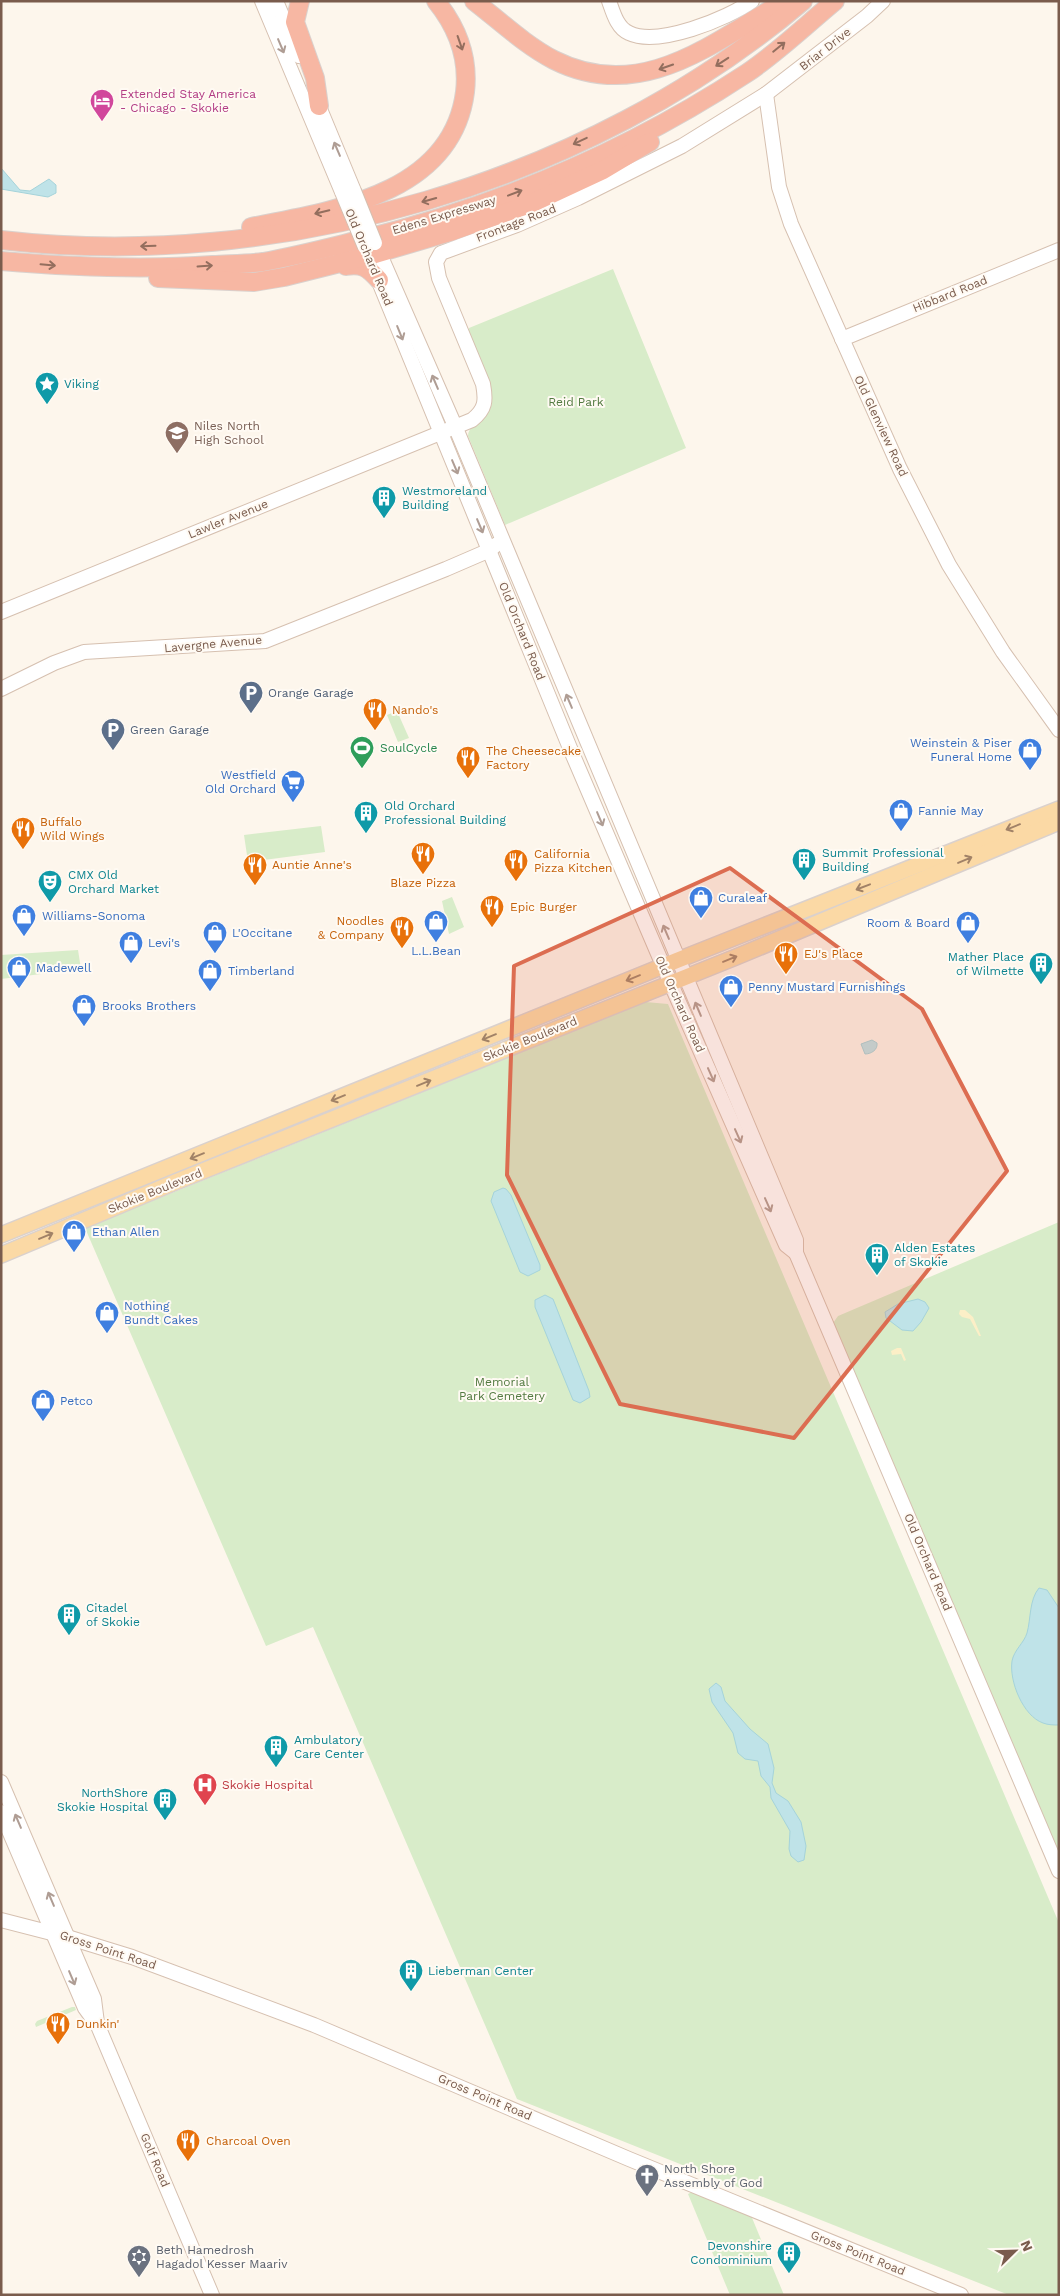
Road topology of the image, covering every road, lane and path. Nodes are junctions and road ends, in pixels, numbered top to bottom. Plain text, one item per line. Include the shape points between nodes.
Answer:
1 (262, 1) edge
2 (276, 1) edge
3 (300, 1) edge
4 (436, 1) edge
5 (474, 1) edge
6 (609, 1) edge
7 (752, 1) edge
8 (785, 1) edge
9 (803, 1) edge
10 (835, 1) edge
11 (883, 1) edge
12 (749, 71) junction
13 (766, 94) junction
14 (319, 106) junction
15 (348, 192) junction
16 (1, 240) edge
17 (196, 243) junction
18 (372, 250) junction
19 (1059, 250) edge
20 (1, 261) edge
21 (86, 267) junction
22 (284, 278) junction
23 (378, 280) junction
24 (842, 339) junction
25 (455, 426) junction
26 (440, 432) junction
27 (502, 539) junction
28 (490, 550) junction
29 (1, 612) edge
30 (1, 689) edge
31 (1059, 730) edge
32 (1059, 809) edge
33 (1059, 822) edge
34 (678, 960) junction
35 (663, 966) junction
36 (685, 977) junction
37 (670, 983) junction
38 (1, 1236) edge
39 (796, 1254) junction
40 (1, 1255) edge
41 (1, 1782) edge
42 (1, 1812) edge
43 (1059, 1871) edge
44 (1, 1920) edge
45 (60, 1935) junction
46 (212, 2295) edge
47 (961, 2295) edge

1 -> 15 main road, Old Orchard Road
2 - 14 main road, Old Orchard Road
3 - 14 highway via 295,22 315,78
4 -> 17 highway via 458,37 466,84 458,123 437,157 412,177 366,198 333,209 231,231
8 -> 5 highway via 694,55 655,70 621,76 583,71 552,59
6 - 7 main road via 616,19 628,33 640,36 678,32 723,18
9 -> 17 highway, Edens Expressway via 733,54 646,108 549,156 441,196 382,213 297,232
12 -> 10 highway, Edens Expressway
11 - 13 main road, Briar Drive
12 - 18 highway via 699,113 603,170 530,204 453,231
21 -> 12 highway, Edens Expressway via 175,268 261,262 400,230 517,192 606,153 676,116
13 - 24 main road, Old Glenview Road via 781,196 790,224
13 - 25 main road, Frontage Road via 635,172 517,225 440,252 436,262 439,278 486,397 480,414
15 -> 14 main road, Old Orchard Road
15 - 18 main road, Old Orchard Road, bridge
17 -> 16 highway, Edens Expressway via 144,246
18 - 22 highway
18 - 23 main road, Old Orchard Road
25 -> 18 main road, Old Orchard Road
19 - 24 main road, Hibbard Road
20 -> 21 highway, Edens Expressway
21 - 22 highway via 122,276 254,282
22 - 23 highway via 357,264 370,270
23 -> 26 main road, Old Orchard Road
24 - 31 main road, Old Glenview Road via 900,469 949,565 1003,652
25 - 26 main road, Lawler Avenue
25 - 27 main road, Old Orchard Road
26 -> 28 main road, Old Orchard Road
26 - 29 main road, Lawler Avenue
27 - 28 main road, Lavergne Avenue
34 -> 27 main road, Old Orchard Road
28 - 30 main road, Lavergne Avenue via 265,641 84,652
28 -> 35 main road, Old Orchard Road
32 -> 34 main road, Skokie Boulevard
36 -> 33 main road, Skokie Boulevard
34 - 35 main road, Skokie Boulevard
34 - 36 main road, Old Orchard Road
35 - 37 main road, Old Orchard Road
35 -> 38 main road, Skokie Boulevard
36 - 37 main road, Skokie Boulevard
39 -> 36 main road, Old Orchard Road via 796,1240
37 -> 39 main road, Old Orchard Road via 786,1245
40 -> 37 main road, Skokie Boulevard
39 - 43 main road, Old Orchard Road
45 -> 41 main road, Golf Road
42 - 45 main road, Golf Road
44 - 45 main road, Gross Point Road
45 - 46 main road, Golf Road via 85,2008 98,2026
45 - 47 main road, Gross Point Road via 139,1959 314,2025

